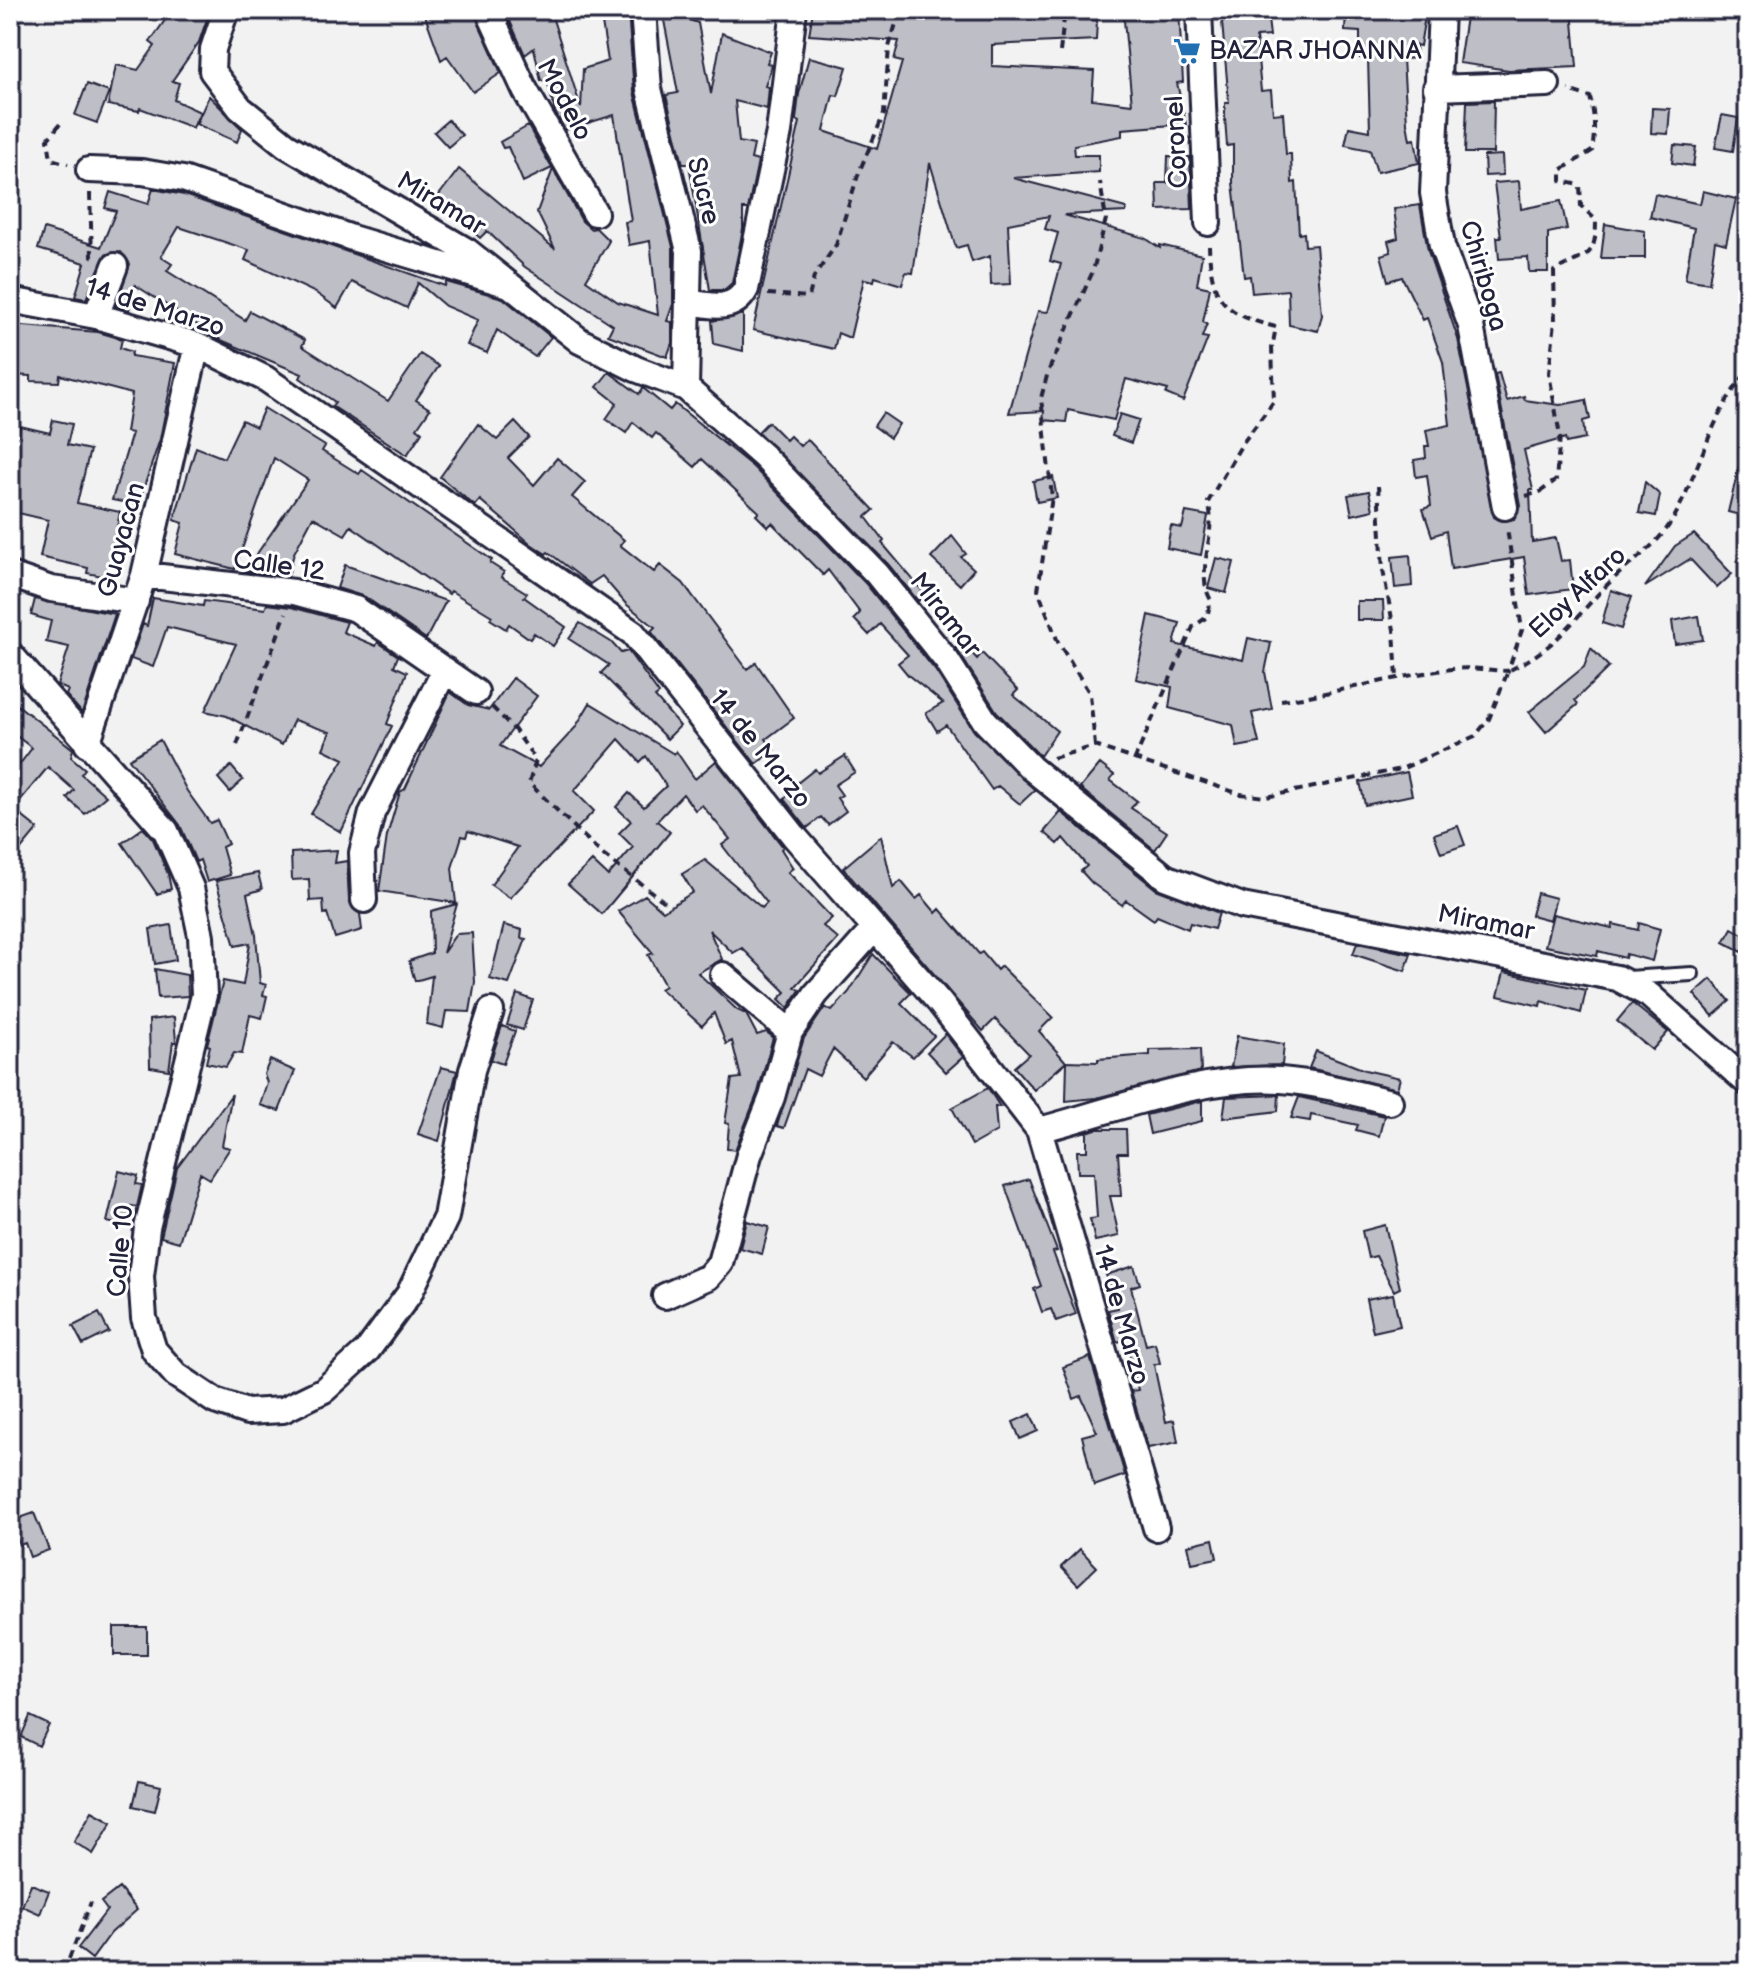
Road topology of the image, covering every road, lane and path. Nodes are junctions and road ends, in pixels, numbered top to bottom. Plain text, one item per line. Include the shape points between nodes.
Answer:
1 (226, 10) edge
2 (488, 10) edge
3 (643, 10) edge
4 (794, 10) edge
5 (900, 10) edge
6 (1065, 10) edge
7 (1199, 10) edge
8 (1441, 10) edge
9 (1060, 52) dead end
10 (1547, 84) joint
11 (1436, 88) junction
12 (60, 124) dead end
13 (89, 170) junction
14 (1100, 182) dead end
15 (595, 213) dead end
16 (1208, 223) joint
17 (115, 266) joint
18 (516, 287) junction
19 (746, 289) junction
20 (10, 300) edge
21 (689, 302) junction
22 (96, 316) junction
23 (197, 345) junction
24 (1748, 371) edge
25 (686, 388) junction
26 (1378, 486) dead end
27 (1505, 507) junction
28 (10, 575) edge
29 (144, 575) junction
30 (294, 592) junction
31 (136, 601) junction
32 (10, 654) edge
33 (445, 670) junction
34 (1508, 671) junction
35 (1397, 678) junction
36 (476, 692) joint
37 (1281, 700) dead end
38 (87, 744) junction
39 (237, 745) dead end
40 (1095, 746) junction
41 (1134, 761) junction
42 (1031, 768) junction
43 (364, 900) dead end
44 (670, 906) dead end
45 (875, 928) junction
46 (1692, 974) dead end
47 (723, 975) dead end
48 (1617, 978) junction
49 (491, 1011) dead end
50 (790, 1032) junction
51 (1748, 1083) edge
52 (1390, 1102) dead end
53 (1039, 1130) junction
54 (665, 1296) dead end
55 (1156, 1528) dead end
56 (91, 1902) dead end
57 (64, 1972) edge

1 - 18 street, Miramar via 212,71 240,108 286,145 455,243
2 - 15 street, Modelo via 525,90
3 - 21 street, Sucre via 649,89 689,251
4 - 19 street via 779,132
5 - 19 path via 889,47 884,114 836,245 814,277 809,297
6 - 9 path
7 - 16 street, Coronel
8 - 11 street, Chiriboga
10 - 11 street
10 - 27 path via 1590,97 1592,151 1561,170 1561,181 1580,185 1581,206 1596,220 1596,243 1589,257 1554,271 1549,373 1560,436 1556,480
11 - 27 street, Chiriboga via 1433,193 1442,246 1471,326
12 - 13 path via 48,139 51,159
13 - 17 path via 92,256
13 - 18 street via 183,179 471,277
14 - 40 path via 1106,219 1093,271 1041,398 1052,497 1038,590 1058,642 1090,694
16 - 41 path via 1216,293 1240,318 1276,327 1274,401 1208,502 1214,519 1204,589 1211,600 1207,617 1193,627
17 - 22 street
18 - 25 street, Miramar via 580,341
19 - 21 street via 740,299 725,305
20 - 22 street, 14 de Marzo
21 - 25 street, Sucre
22 - 23 street, 14 de Marzo
23 - 29 street, Guayacan
23 - 45 street, 14 de Marzo via 266,379 633,633 794,836
24 - 34 path, Eloy Alfaro via 1727,395 1678,511 1653,548 1609,583 1542,654
25 - 42 street, Miramar via 763,456 877,574 947,661 985,721
26 - 35 path
27 - 34 path via 1522,630
28 - 31 street via 51,589
29 - 30 street, Calle 12
29 - 31 street, Guayacan
30 - 33 street, Calle 12 via 356,609
30 - 39 path
31 - 38 street, Guayacan
32 - 38 street, Calle 10
33 - 36 street, Calle 12
33 - 43 street via 372,813 362,853
34 - 35 path via 1455,668
34 - 41 path via 1489,719 1475,736 1401,769 1266,797
35 - 37 path
36 - 44 path via 514,729 536,760 529,783 603,855
38 - 49 street, Calle 10 via 166,831 191,888 201,936 204,995 147,1228 141,1276 144,1318 154,1350 176,1375 215,1401 247,1412 283,1410 324,1390 367,1351 409,1294 446,1217 472,1070
40 - 41 path
40 - 42 path via 1070,750
42 - 48 street, Miramar via 1165,877 1210,896
45 - 50 street
45 - 53 street, 14 de Marzo
46 - 48 lane
47 - 50 street
48 - 51 street, Miramar via 1649,995
50 - 54 street via 720,1263 708,1277
52 - 53 street via 1326,1085 1278,1080 1224,1083
53 - 55 street, 14 de Marzo
56 - 57 path

